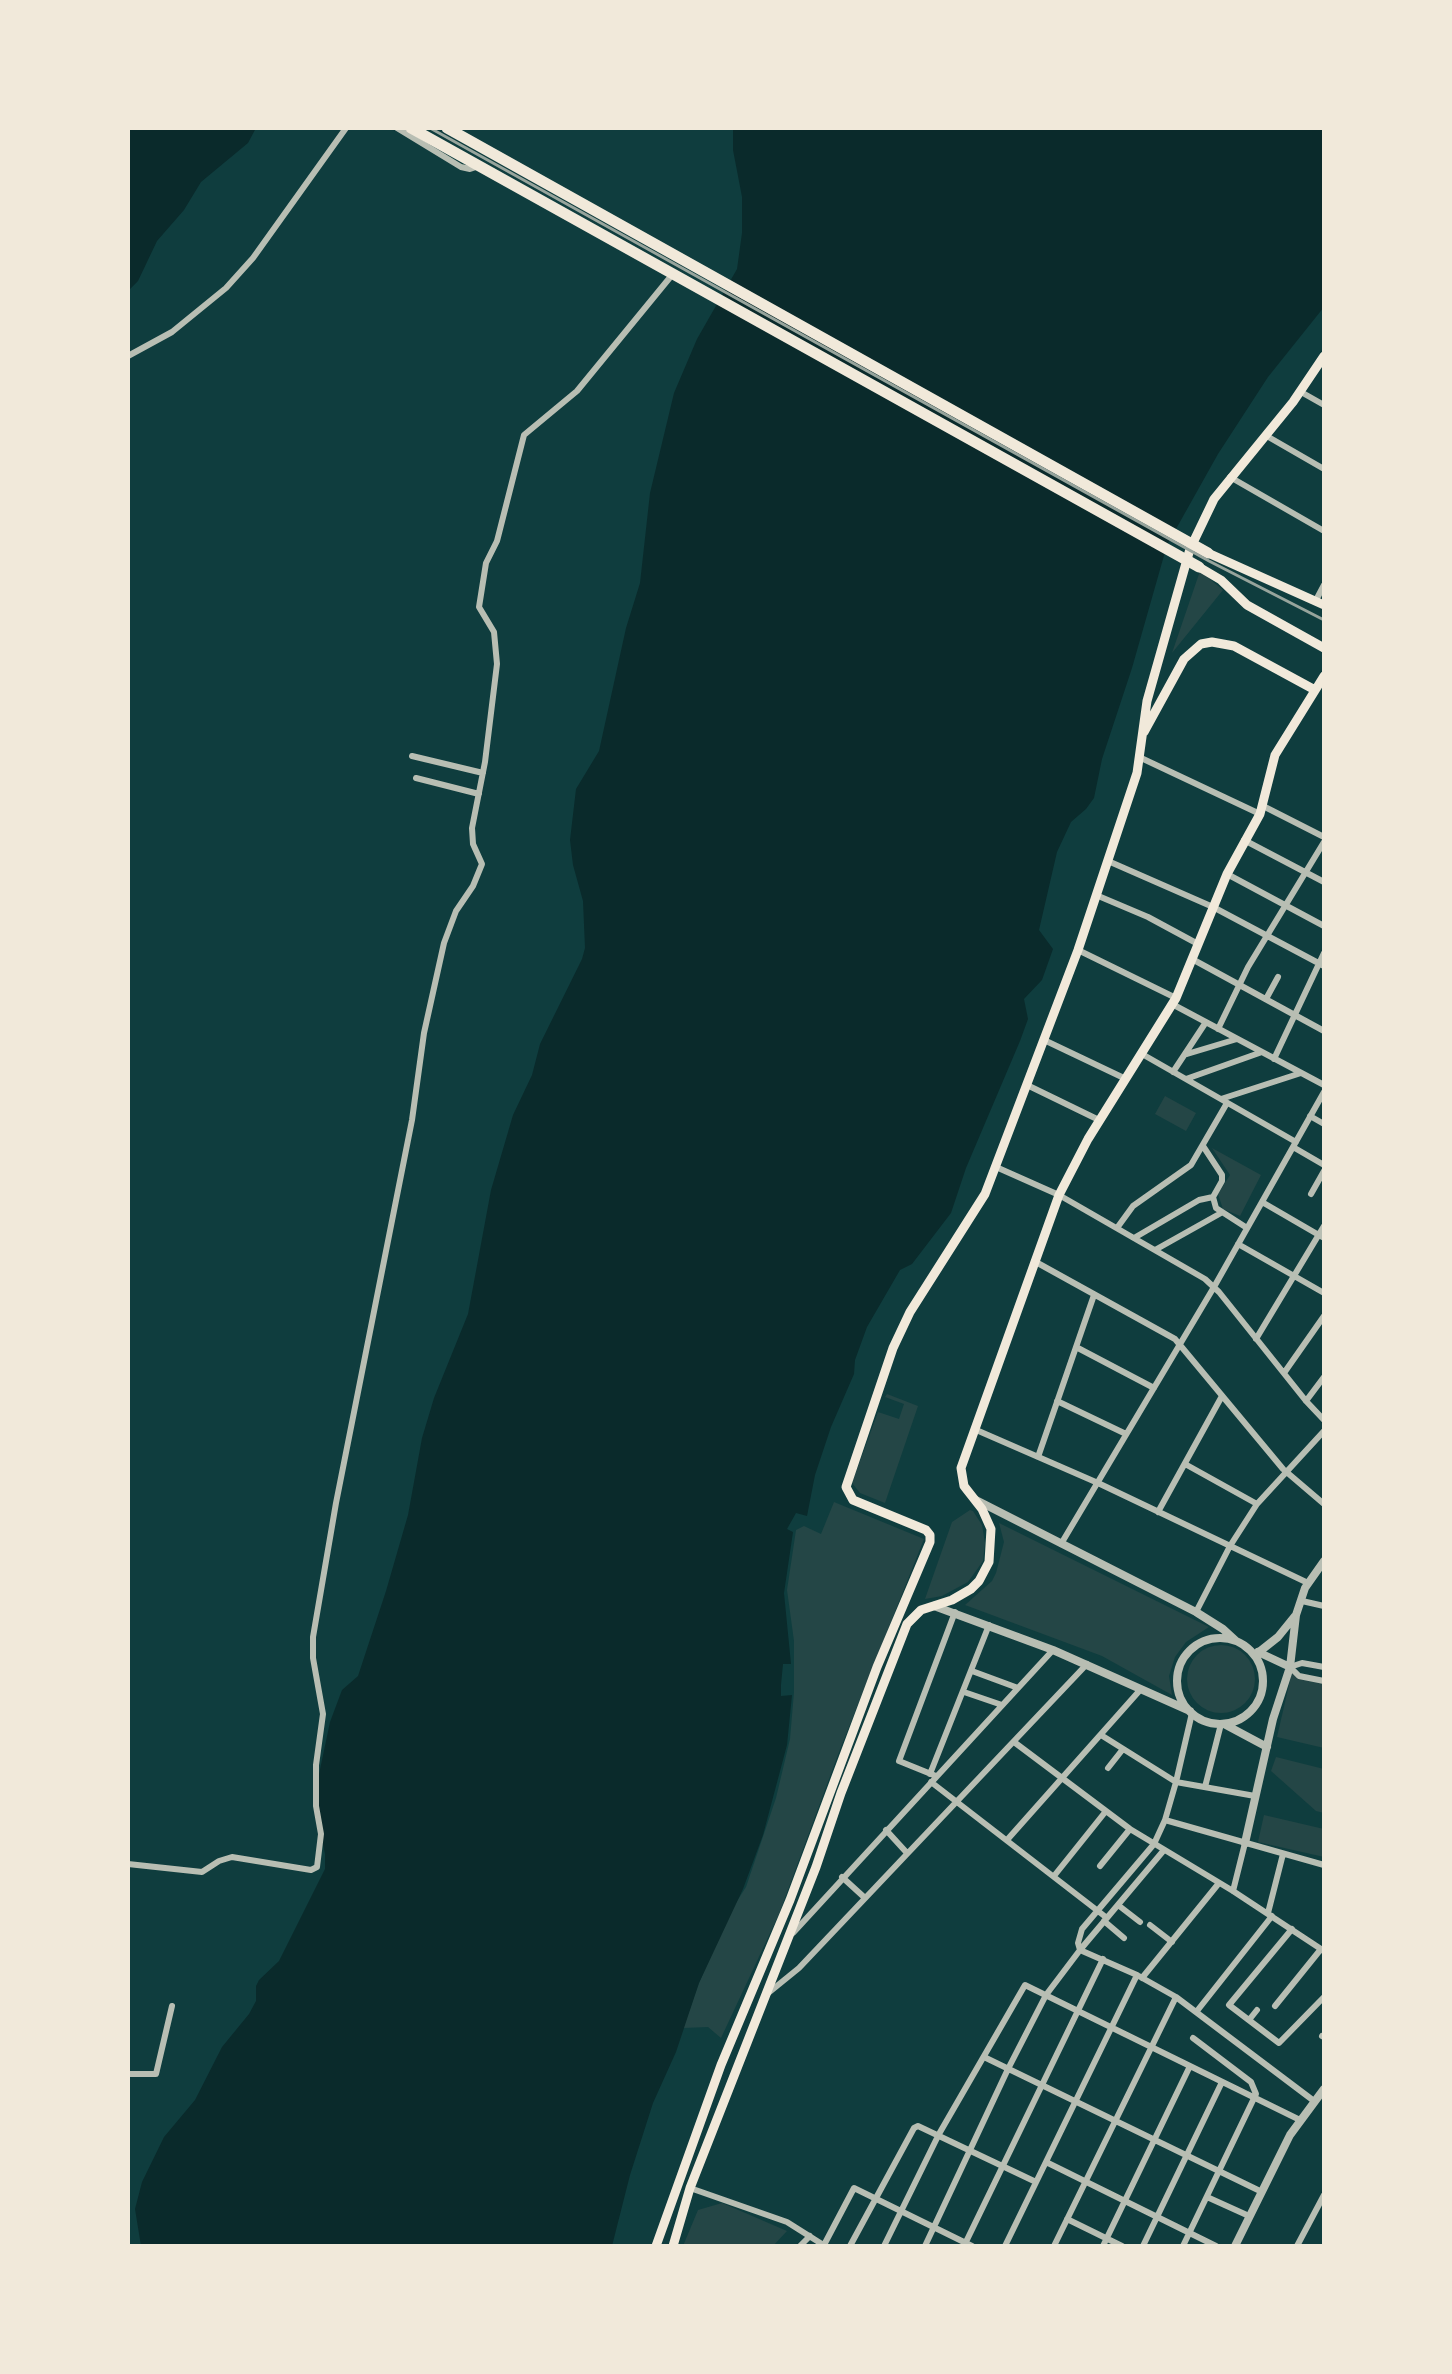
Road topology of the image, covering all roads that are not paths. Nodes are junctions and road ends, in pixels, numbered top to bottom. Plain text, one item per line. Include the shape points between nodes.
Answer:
1 (346, 128) edge
2 (397, 128) edge
3 (447, 128) edge
4 (412, 129) edge
5 (465, 134) edge
6 (479, 166) junction
7 (672, 275) junction
8 (128, 356) edge
9 (1324, 356) edge
10 (1301, 392) junction
11 (1324, 405) edge
12 (1265, 435) junction
13 (1324, 469) edge
14 (1230, 477) junction
15 (1324, 531) edge
16 (1208, 553) joint
17 (1199, 567) joint
18 (1324, 585) edge
19 (1319, 604) edge
20 (1324, 648) edge
21 (1324, 676) edge
22 (1321, 691) edge
23 (1141, 738) junction
24 (412, 756) dead end
25 (1139, 757) junction
26 (483, 773) junction
27 (416, 778) dead end
28 (479, 794) junction
29 (1262, 810) junction
30 (1324, 839) edge
31 (1244, 840) junction
32 (1108, 861) junction
33 (1305, 873) junction
34 (1227, 874) junction
35 (1324, 882) edge
36 (1096, 895) junction
37 (1285, 905) junction
38 (1213, 907) junction
39 (1324, 926) edge
40 (1267, 936) junction
41 (1198, 944) junction
42 (1078, 950) junction
43 (1324, 953) edge
44 (1192, 959) junction
45 (1322, 964) edge
46 (1278, 977) dead end
47 (1240, 985) junction
48 (1266, 999) junction
49 (1174, 1001) junction
50 (1295, 1015) junction
51 (1206, 1022) junction
52 (1218, 1029) junction
53 (1324, 1031) edge
54 (1237, 1039) junction
55 (1044, 1040) junction
56 (1262, 1052) junction
57 (1142, 1054) junction
58 (1185, 1055) junction
59 (1274, 1059) junction
60 (1173, 1072) junction
61 (1301, 1073) junction
62 (1126, 1079) junction
63 (1185, 1079) junction
64 (1027, 1085) junction
65 (1324, 1085) edge
66 (1324, 1092) edge
67 (1224, 1101) junction
68 (1310, 1116) junction
69 (1099, 1120) junction
70 (1324, 1124) edge
71 (1294, 1144) junction
72 (1203, 1146) junction
73 (1324, 1165) edge
74 (996, 1167) junction
75 (1324, 1171) edge
76 (1311, 1194) dead end
77 (1059, 1195) junction
78 (1213, 1197) junction
79 (1262, 1202) junction
80 (1221, 1213) junction
81 (1324, 1226) edge
82 (1117, 1228) junction
83 (1247, 1228) junction
84 (1321, 1237) edge
85 (1134, 1238) junction
86 (1238, 1244) junction
87 (1155, 1250) junction
88 (1034, 1261) junction
89 (1295, 1276) junction
90 (1214, 1287) junction
91 (1324, 1293) edge
92 (1094, 1295) junction
93 (1324, 1316) edge
94 (1256, 1339) junction
95 (1180, 1344) junction
96 (1076, 1347) junction
97 (1284, 1373) junction
98 (1324, 1377) edge
99 (1154, 1388) junction
100 (1222, 1396) junction
101 (1057, 1401) junction
102 (1306, 1401) junction
103 (1324, 1420) edge
104 (974, 1429) junction
105 (1324, 1431) edge
106 (1126, 1434) junction
107 (1038, 1457) junction
108 (1185, 1464) junction
109 (1286, 1472) junction
110 (1098, 1483) junction
111 (975, 1500) junction
112 (1257, 1504) junction
113 (1324, 1504) edge
114 (1158, 1512) junction
115 (1061, 1544) junction
116 (1230, 1546) junction
117 (1324, 1561) edge
118 (1308, 1583) junction
119 (1302, 1601) junction
120 (933, 1606) junction
121 (1324, 1606) edge
122 (955, 1612) junction
123 (1196, 1612) junction
124 (1296, 1615) junction
125 (989, 1625) junction
126 (1235, 1640) junction
127 (1246, 1647) junction
128 (1053, 1650) junction
129 (1259, 1652) junction
130 (1087, 1664) junction
131 (1290, 1667) junction
132 (1324, 1667) edge
133 (972, 1671) junction
134 (1324, 1681) edge
135 (1018, 1688) junction
136 (1141, 1689) junction
137 (964, 1692) junction
138 (1002, 1705) junction
139 (1191, 1712) junction
140 (1222, 1724) junction
141 (1101, 1735) junction
142 (1014, 1742) junction
143 (1267, 1747) junction
144 (1123, 1749) junction
145 (1108, 1768) dead end
146 (932, 1777) junction
147 (1061, 1778) junction
148 (1176, 1782) junction
149 (1205, 1787) junction
150 (1255, 1796) junction
151 (956, 1801) junction
152 (1106, 1811) junction
153 (1165, 1820) junction
154 (1130, 1829) junction
155 (886, 1830) junction
156 (1007, 1840) junction
157 (1245, 1843) junction
158 (1154, 1844) junction
159 (1164, 1850) junction
160 (907, 1853) junction
161 (1283, 1854) junction
162 (128, 1864) edge
163 (1324, 1865) edge
164 (1100, 1866) dead end
165 (1054, 1876) junction
166 (842, 1877) junction
167 (1219, 1883) junction
168 (1233, 1891) junction
169 (865, 1898) junction
170 (1118, 1905) junction
171 (1097, 1910) junction
172 (1270, 1915) junction
173 (1106, 1920) junction
174 (1140, 1922) dead end
175 (1150, 1925) dead end
176 (1292, 1929) junction
177 (789, 1938) junction
178 (1124, 1938) dead end
179 (1172, 1942) junction
180 (1080, 1950) junction
181 (1322, 1950) edge
182 (1103, 1959) junction
183 (1140, 1976) junction
184 (767, 1994) junction
185 (1046, 1995) junction
186 (1176, 1997) junction
187 (1324, 1997) edge
188 (172, 2006) dead end
189 (1275, 2006) dead end
190 (1077, 2010) junction
191 (1257, 2010) dead end
192 (1197, 2011) junction
193 (1249, 2020) junction
194 (1111, 2027) junction
195 (1193, 2038) dead end
196 (1152, 2047) junction
197 (984, 2057) junction
198 (1190, 2066) junction
199 (1008, 2069) junction
200 (128, 2074) edge
201 (1222, 2082) junction
202 (1042, 2085) junction
203 (1324, 2089) edge
204 (1255, 2098) junction
205 (1314, 2101) junction
206 (1075, 2102) junction
207 (1300, 2120) junction
208 (1115, 2121) junction
209 (939, 2134) junction
210 (1155, 2140) junction
211 (970, 2149) junction
212 (1186, 2155) junction
213 (1046, 2162) junction
214 (1003, 2166) junction
215 (1219, 2171) junction
216 (1086, 2181) junction
217 (1036, 2182) junction
218 (690, 2188) junction
219 (1260, 2191) junction
220 (1324, 2195) edge
221 (1207, 2197) junction
222 (876, 2198) junction
223 (1125, 2201) junction
224 (901, 2211) junction
225 (1157, 2216) junction
226 (1249, 2216) junction
227 (1067, 2219) junction
228 (934, 2227) junction
229 (1189, 2233) junction
230 (810, 2236) junction
231 (1105, 2242) edge
232 (967, 2245) edge
233 (656, 2246) edge
234 (673, 2246) edge
235 (800, 2246) edge
236 (825, 2246) edge
237 (850, 2246) edge
238 (884, 2246) edge
239 (925, 2246) edge
240 (1005, 2246) edge
241 (1054, 2246) edge
242 (1122, 2246) edge
243 (1143, 2246) edge
244 (1183, 2246) edge
245 (1216, 2246) edge
246 (1235, 2246) edge
247 (1297, 2246) edge

1 - 8 street via 226,288 172,332
2 - 6 street via 461,167
3 - 5 highway
4 - 6 highway
5 - 16 highway
6 - 7 highway
7 - 17 highway
7 - 26 street via 577,391 523,438 478,603 494,632 497,651
9 - 10 main road
10 - 11 street
10 - 12 main road
12 - 13 street
12 - 14 main road
14 - 15 street
14 - 23 main road via 1190,549
16 - 19 main road
17 - 20 main road via 1247,605
18 - 19 street
21 - 22 main road
22 - 23 main road via 1234,646 1201,644 1184,659
22 - 29 main road via 1275,755
23 - 25 main road
24 - 26 street
25 - 29 street
25 - 32 main road
26 - 28 street
27 - 28 street
28 - 162 street via 472,838 482,864 444,943 424,1033 312,1643 323,1707 316,1765 318,1863 311,1870 229,1857 202,1872
29 - 30 street
29 - 31 main road
30 - 33 street
31 - 33 street
31 - 34 main road
32 - 36 main road
32 - 38 street
33 - 35 street
33 - 37 street
34 - 37 street
34 - 38 main road
36 - 41 street
36 - 42 main road
37 - 39 street
37 - 40 street
38 - 40 street
38 - 41 main road
40 - 45 street
40 - 47 street
41 - 44 main road
42 - 49 street
42 - 55 main road
43 - 45 street
44 - 47 street
44 - 49 main road
45 - 50 street
46 - 48 street
47 - 48 street
47 - 52 street
48 - 50 street
49 - 51 street
49 - 57 main road
50 - 53 street
50 - 59 street
51 - 52 street
51 - 58 street
52 - 54 street
54 - 56 street
54 - 58 street
55 - 62 street
55 - 64 main road
56 - 59 street
56 - 63 street
57 - 60 street
57 - 62 main road
58 - 60 street
59 - 61 street
60 - 63 street
61 - 65 street
61 - 67 street
62 - 69 main road
63 - 67 street
64 - 69 street
64 - 74 main road
66 - 68 street
67 - 71 street
67 - 72 street
68 - 70 street
68 - 71 street
69 - 77 main road
71 - 73 street
71 - 79 street
72 - 78 street via 1222,1175
72 - 82 street via 1186,1170 1133,1206
74 - 77 street
74 - 233 main road via 977,1207 903,1324 847,1480 853,1500 928,1532 930,1542 721,2065
75 - 76 street
77 - 82 street
77 - 88 main road
78 - 80 street
78 - 85 street
79 - 83 street
79 - 84 street
80 - 83 street
80 - 87 street
81 - 84 street
82 - 85 street
83 - 86 street
84 - 89 street
85 - 87 street
86 - 89 street
86 - 90 street
87 - 90 street
88 - 92 street
88 - 104 main road
89 - 91 street
89 - 94 street
90 - 94 street
90 - 95 street
92 - 95 street
92 - 96 street
93 - 97 street
94 - 97 street
95 - 99 street
95 - 100 street
96 - 99 street
96 - 101 street
97 - 102 street
98 - 102 street
99 - 106 street
100 - 108 street
100 - 109 street
101 - 106 street
101 - 107 street
102 - 103 street
104 - 107 street
104 - 111 main road via 961,1474
105 - 109 street
106 - 110 street
107 - 110 street
108 - 112 street
108 - 114 street
109 - 112 street
109 - 113 street
110 - 114 street
110 - 115 street
111 - 115 street
111 - 120 main road via 991,1529 989,1562 971,1589
112 - 116 street
114 - 116 street
115 - 123 street
116 - 118 street
116 - 123 street
117 - 118 street
118 - 119 street
119 - 121 street
119 - 124 street
120 - 122 street
120 - 177 main road via 907,1624
122 - 125 street
122 - 146 street via 899,1758
123 - 126 street
124 - 129 street
124 - 131 street
125 - 128 street
125 - 133 street
126 - 127 street
126 - 139 street via 1206,1640 1184,1658 1178,1686
127 - 129 street
127 - 140 street via 1261,1666 1263,1690 1252,1711
128 - 130 street
128 - 135 street
129 - 131 street
130 - 136 street
130 - 142 street
131 - 132 street
131 - 134 street via 1299,1676
131 - 143 street
133 - 135 street
133 - 137 street
135 - 138 street
136 - 139 street
136 - 141 street
137 - 138 street
137 - 146 street
138 - 146 street
139 - 140 street
139 - 148 street
140 - 143 street
140 - 149 street
141 - 144 street
141 - 147 street
142 - 147 street
142 - 151 street
143 - 150 street
144 - 145 street
144 - 148 street
146 - 151 street
146 - 155 street
147 - 152 street
147 - 156 street
148 - 149 street
148 - 153 street
149 - 150 street
150 - 157 street
151 - 156 street
151 - 160 street
152 - 154 street
152 - 165 street
153 - 157 street
153 - 158 street
154 - 158 street
154 - 164 street
155 - 160 street
155 - 166 street
156 - 165 street
157 - 161 street
157 - 168 street
158 - 159 street
158 - 171 street
159 - 167 street
159 - 170 street
160 - 169 street
161 - 163 street
161 - 172 street
165 - 171 street
166 - 169 street
166 - 177 street
167 - 168 street
167 - 179 street
168 - 172 street
169 - 184 street
170 - 173 street
170 - 174 street
171 - 173 street
171 - 180 street via 1080,1933
172 - 176 street
172 - 192 street
173 - 178 street
173 - 180 street
175 - 179 street
176 - 181 street
176 - 193 street via 1229,2003
177 - 184 main road
179 - 183 street
180 - 182 street
180 - 185 street
181 - 189 street
182 - 183 street
182 - 190 street
183 - 186 street
183 - 194 street
184 - 218 main road
185 - 190 street
185 - 197 street via 1025,1985
185 - 199 street
186 - 192 street
186 - 196 street
187 - 193 street via 1280,2043
188 - 200 street via 156,2074
190 - 194 street
190 - 202 street
191 - 193 street
192 - 205 street
194 - 196 street
194 - 206 street
195 - 204 street via 1251,2082
196 - 198 street
196 - 208 street
197 - 199 street
197 - 209 street
198 - 201 street
198 - 210 street
199 - 202 street
199 - 211 street
201 - 204 street
201 - 212 street
202 - 206 street
202 - 214 street
203 - 205 street
204 - 207 street
204 - 215 street
205 - 207 street
206 - 208 street
206 - 213 street
207 - 219 street
208 - 210 street
208 - 216 street
209 - 211 street
209 - 222 street via 920,2125 914,2128
209 - 224 street
210 - 212 street
210 - 223 street
211 - 214 street
211 - 228 street
212 - 215 street
212 - 225 street
213 - 216 street
213 - 217 street
214 - 217 street
214 - 232 street
215 - 219 street
215 - 221 street
216 - 223 street
216 - 227 street
217 - 240 street
218 - 230 street via 787,2222
218 - 234 main road
219 - 226 street
220 - 247 street
221 - 226 street
221 - 229 street
222 - 224 street
222 - 236 street via 852,2189
222 - 237 street
223 - 225 street
223 - 231 street
224 - 228 street
224 - 238 street
225 - 229 street
225 - 243 street
226 - 246 street
227 - 231 street
227 - 241 street
228 - 232 street
228 - 239 street
229 - 244 street
229 - 245 street
230 - 235 street
230 - 236 street
231 - 242 street

